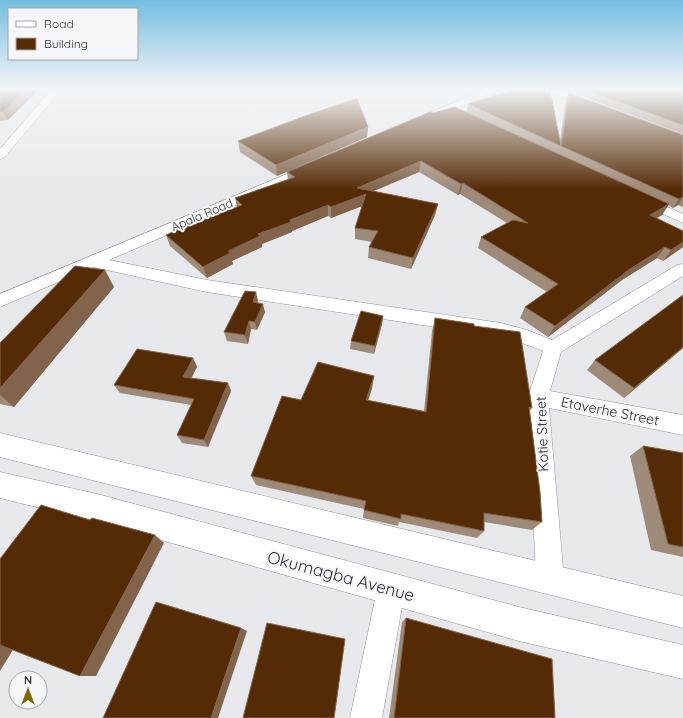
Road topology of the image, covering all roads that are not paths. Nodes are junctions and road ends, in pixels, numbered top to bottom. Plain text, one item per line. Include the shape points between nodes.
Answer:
1 (28, 124) edge
2 (0, 156) edge
3 (325, 162) edge
4 (633, 196) edge
5 (683, 219) edge
6 (92, 262) junction
7 (683, 269) edge
8 (0, 301) edge
9 (553, 348) junction
10 (538, 397) junction
11 (683, 425) edge
12 (0, 445) edge
13 (0, 485) edge
14 (550, 578) junction
15 (391, 590) junction
16 (683, 612) edge
17 (683, 662) edge
18 (366, 718) edge

1 - 2 street
3 - 6 street, Apala Road
4 - 5 street
6 - 8 street, Apala Road
6 - 9 street via 207,286 501,330
7 - 9 street
9 - 10 street, Kotie Street
10 - 11 street, Etaverhe Street
10 - 14 street, Kotie Street
12 - 14 main road
13 - 15 main road, Okumagba Avenue via 97,508
14 - 16 main road
15 - 17 main road, Okumagba Avenue via 519,624
15 - 18 street

